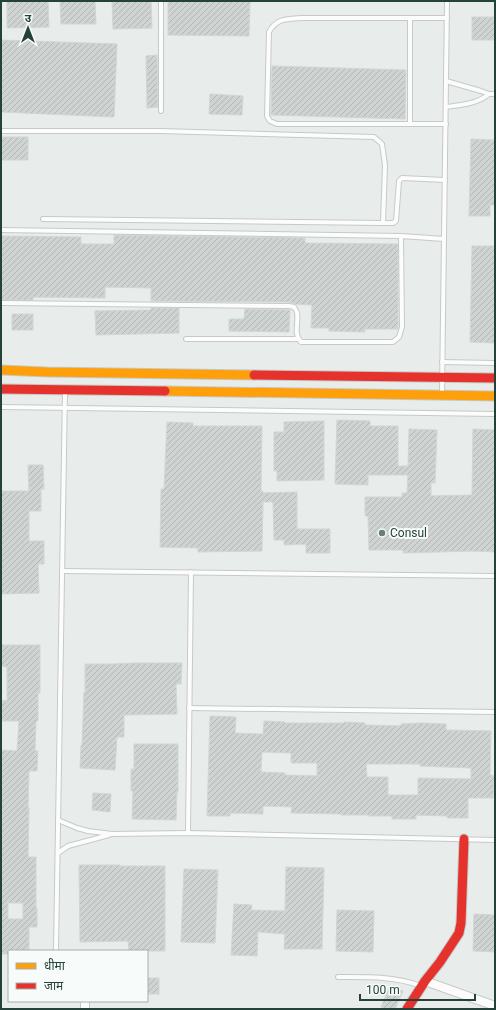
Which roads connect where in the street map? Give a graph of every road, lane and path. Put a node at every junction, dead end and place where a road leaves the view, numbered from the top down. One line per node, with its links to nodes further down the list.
1 (162, 1): 9 (lane)
2 (447, 1): 4 (lane)
3 (410, 18): 4 (lane); 10 (lane); 10 (lane)
4 (447, 18): 5 (lane)
5 (446, 81): 6 (lane); 8 (lane)
6 (489, 94): 7 (lane); 8 (lane)
7 (495, 94)
8 (446, 108): 11 (lane)
9 (161, 111)
10 (410, 124): 11 (lane)
11 (446, 124): 13 (lane)
12 (1, 131): 15 (lane)
13 (445, 180): 15 (lane); 18 (lane)
14 (43, 219): 15 (lane)
15 (383, 223)
16 (1, 230): 17 (lane)
17 (401, 236): 18 (lane); 21 (lane)
18 (444, 239): 22 (lane)
19 (1, 303): 21 (lane)
20 (186, 339): 21 (lane)
21 (298, 339)
22 (442, 362): 23 (lane); 26 (lane)
23 (495, 363)
24 (1, 370): 25 (street)
25 (47, 372): 26 (street); 29 (street)
26 (442, 377): 27 (street); 31 (lane)
27 (495, 378)
28 (1, 389): 29 (street)
29 (47, 390): 30 (street)
30 (65, 390): 31 (street); 34 (lane)
31 (442, 395): 32 (street)
32 (495, 396)
33 (1, 407): 34 (lane)
34 (65, 408): 35 (lane); 36 (lane)
35 (495, 414)
36 (62, 571): 37 (lane); 41 (lane)
37 (191, 572): 38 (lane); 39 (lane)
38 (495, 576)
39 (189, 708): 40 (lane); 42 (lane)
40 (495, 712)
41 (58, 820): 43 (lane); 46 (lane)
42 (188, 833): 43 (lane); 44 (lane)
43 (112, 834): 46 (lane)
44 (464, 839): 45 (lane); 49 (street)
45 (495, 840)
46 (58, 853): 47 (lane)
47 (56, 950)
48 (338, 977): 49 (lane)
49 (423, 983): 50 (street); 51 (street)
50 (495, 1006)
51 (407, 1009)

